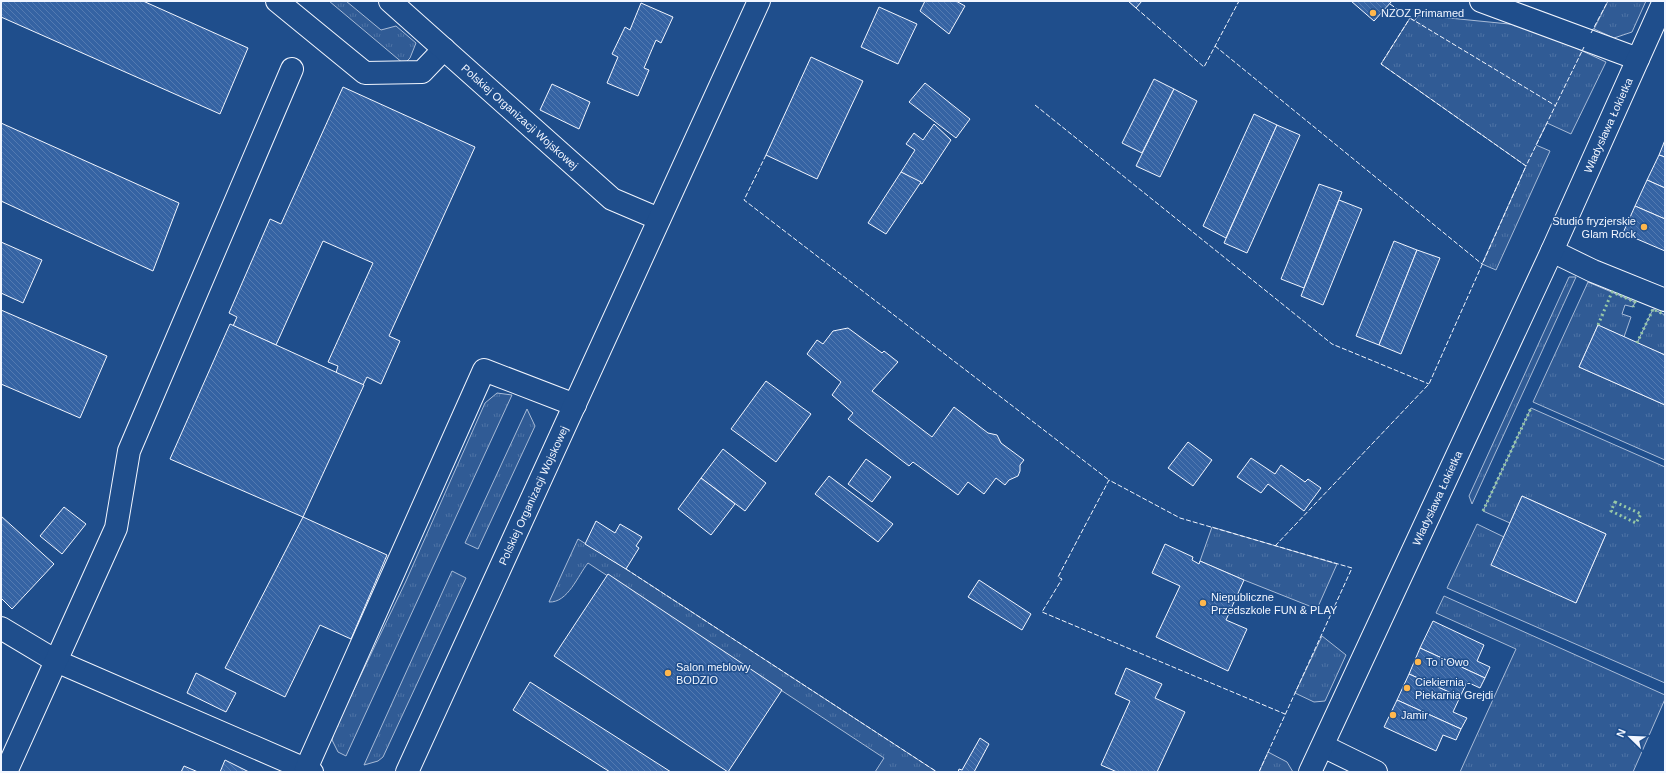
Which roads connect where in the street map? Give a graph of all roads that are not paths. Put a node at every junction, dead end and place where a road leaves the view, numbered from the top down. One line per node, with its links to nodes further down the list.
1 (278, 1): 6 (street)
2 (390, 1): 6 (street, Polskiej Organizacji Wojskowej)
3 (759, 1): 9 (street, Polskiej Organizacji Wojskowej)
4 (1481, 1): 7 (street)
5 (1664, 1): 7 (street, Władysława Łokietka)
6 (444, 49): 9 (street, Polskiej Organizacji Wojskowej)
7 (1638, 59): 10 (street, Władysława Łokietka)
8 (292, 69): 14 (street)
9 (659, 219): 12 (street, Polskiej Organizacji Wojskowej)
10 (1552, 250): 11 (street); 15 (street, Władysława Łokietka)
11 (1665, 300)
12 (575, 405): 16 (street); 18 (street, Polskiej Organizacji Wojskowej)
13 (1, 628): 14 (street)
14 (56, 661): 16 (street); 17 (street)
15 (1322, 746): 19 (street, Władysława Łokietka); 20 (street)
16 (309, 771)
17 (6, 772)
18 (407, 772)
19 (1310, 772)
20 (1376, 772)

